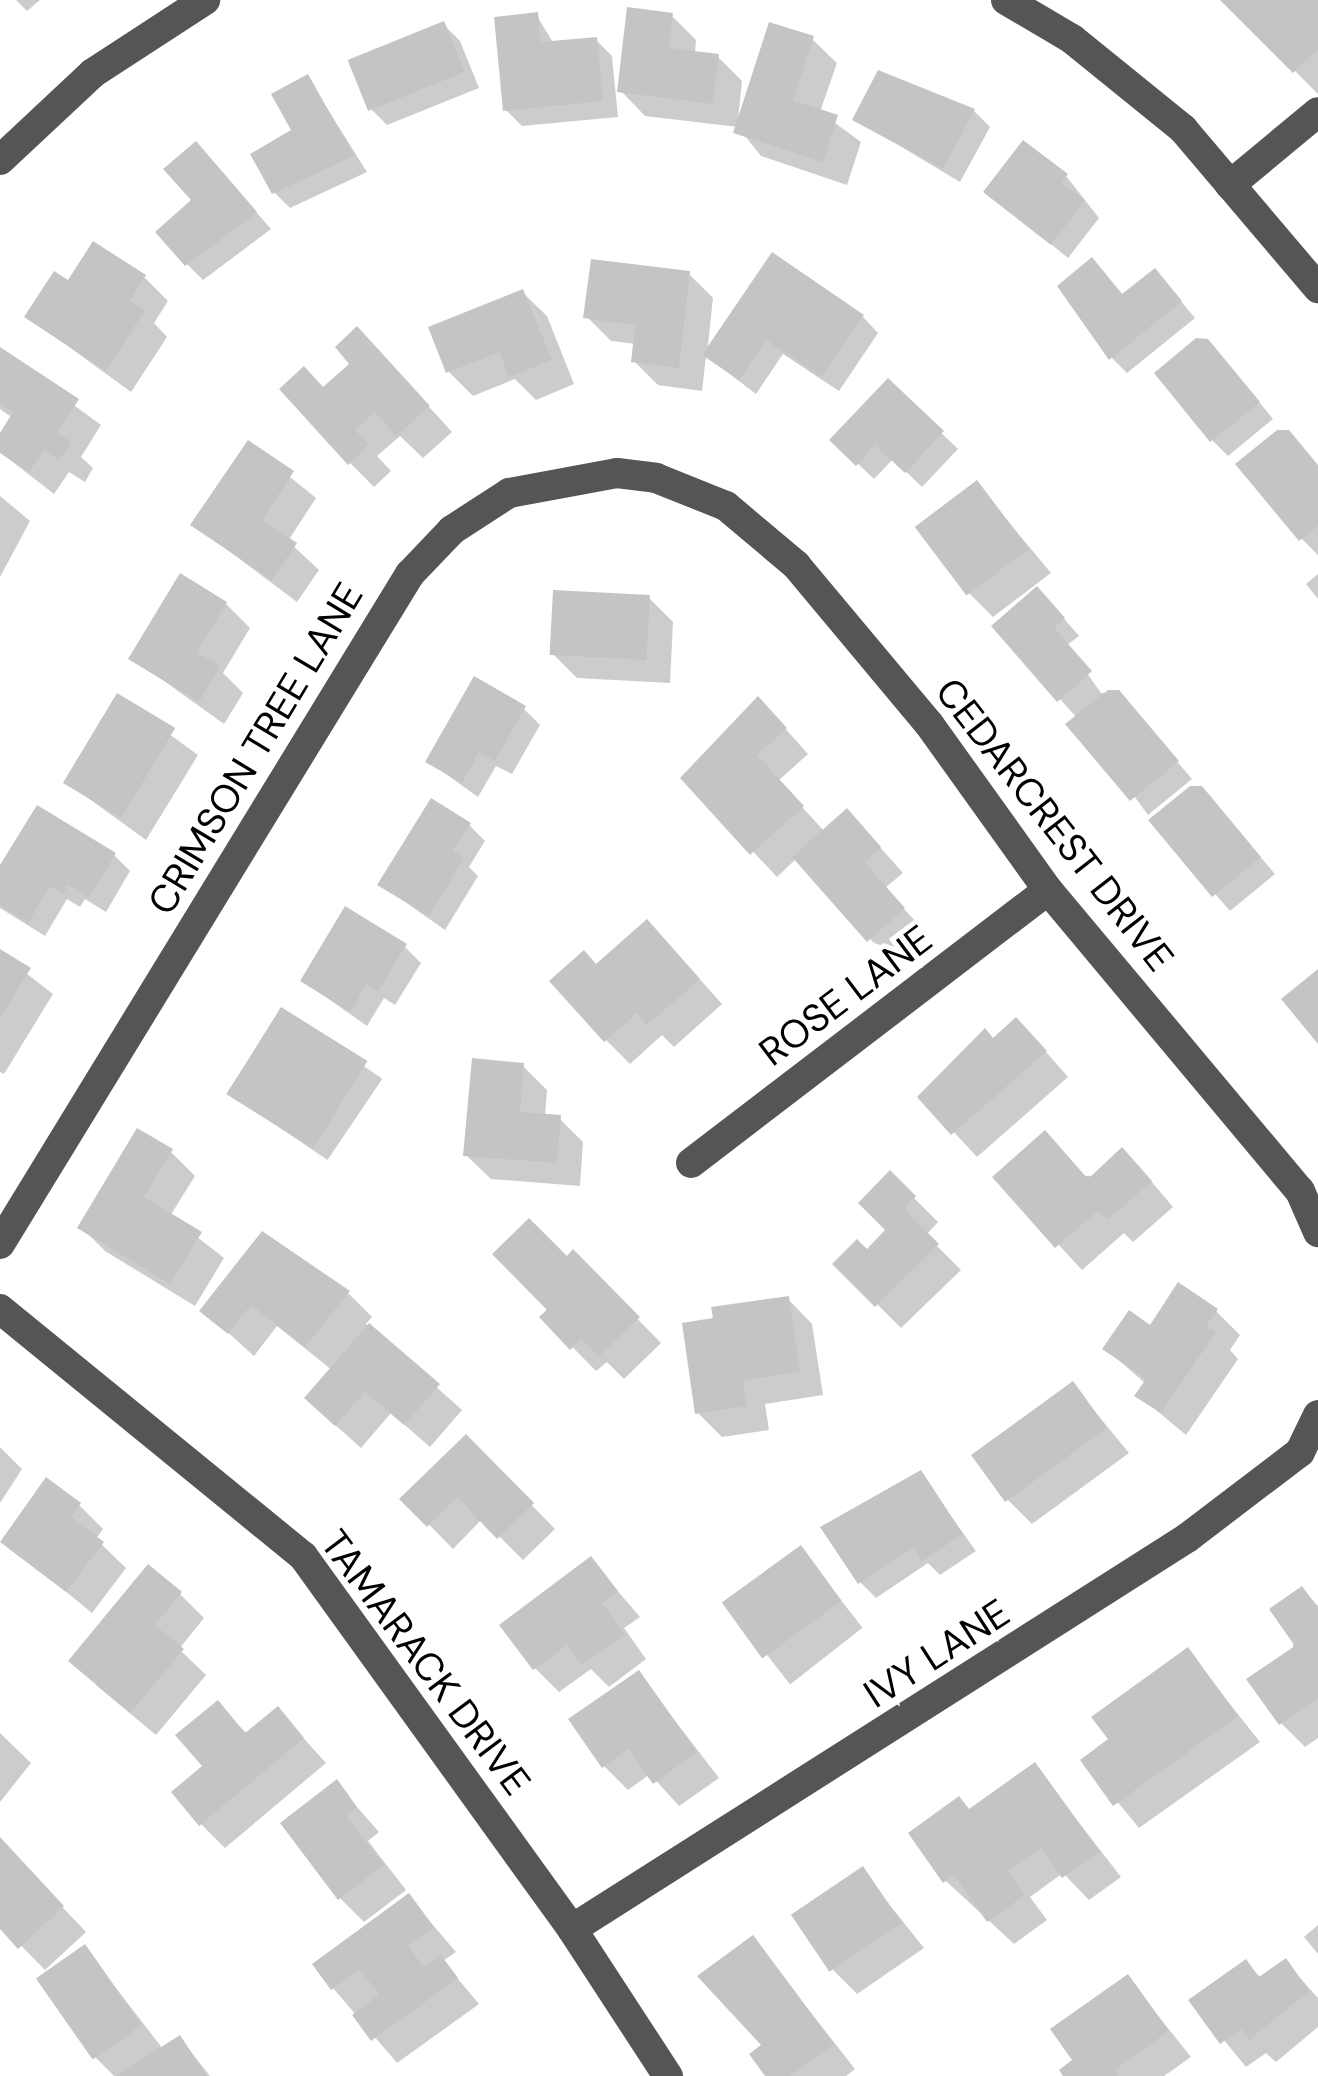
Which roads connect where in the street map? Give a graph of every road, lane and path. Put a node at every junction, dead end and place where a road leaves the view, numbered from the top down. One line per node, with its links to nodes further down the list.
1 (206, 0): 4 (street)
2 (1006, 0): 5 (street)
3 (1318, 112): 5 (street)
4 (0, 160)
5 (1230, 184): 6 (street)
6 (1318, 288)
7 (701, 493): 8 (street, CEDARCREST DRIVE); 11 (street, CRIMSON TREE LANE)
8 (1048, 890): 9 (street, ROSE LANE); 10 (street, CEDARCREST DRIVE)
9 (691, 1163)
10 (1318, 1232)
11 (0, 1244)
12 (0, 1310): 14 (street, TAMARACK DRIVE)
13 (1318, 1415): 14 (street, IVY LANE)
14 (572, 1929): 15 (street, TAMARACK DRIVE)
15 (668, 2076)

